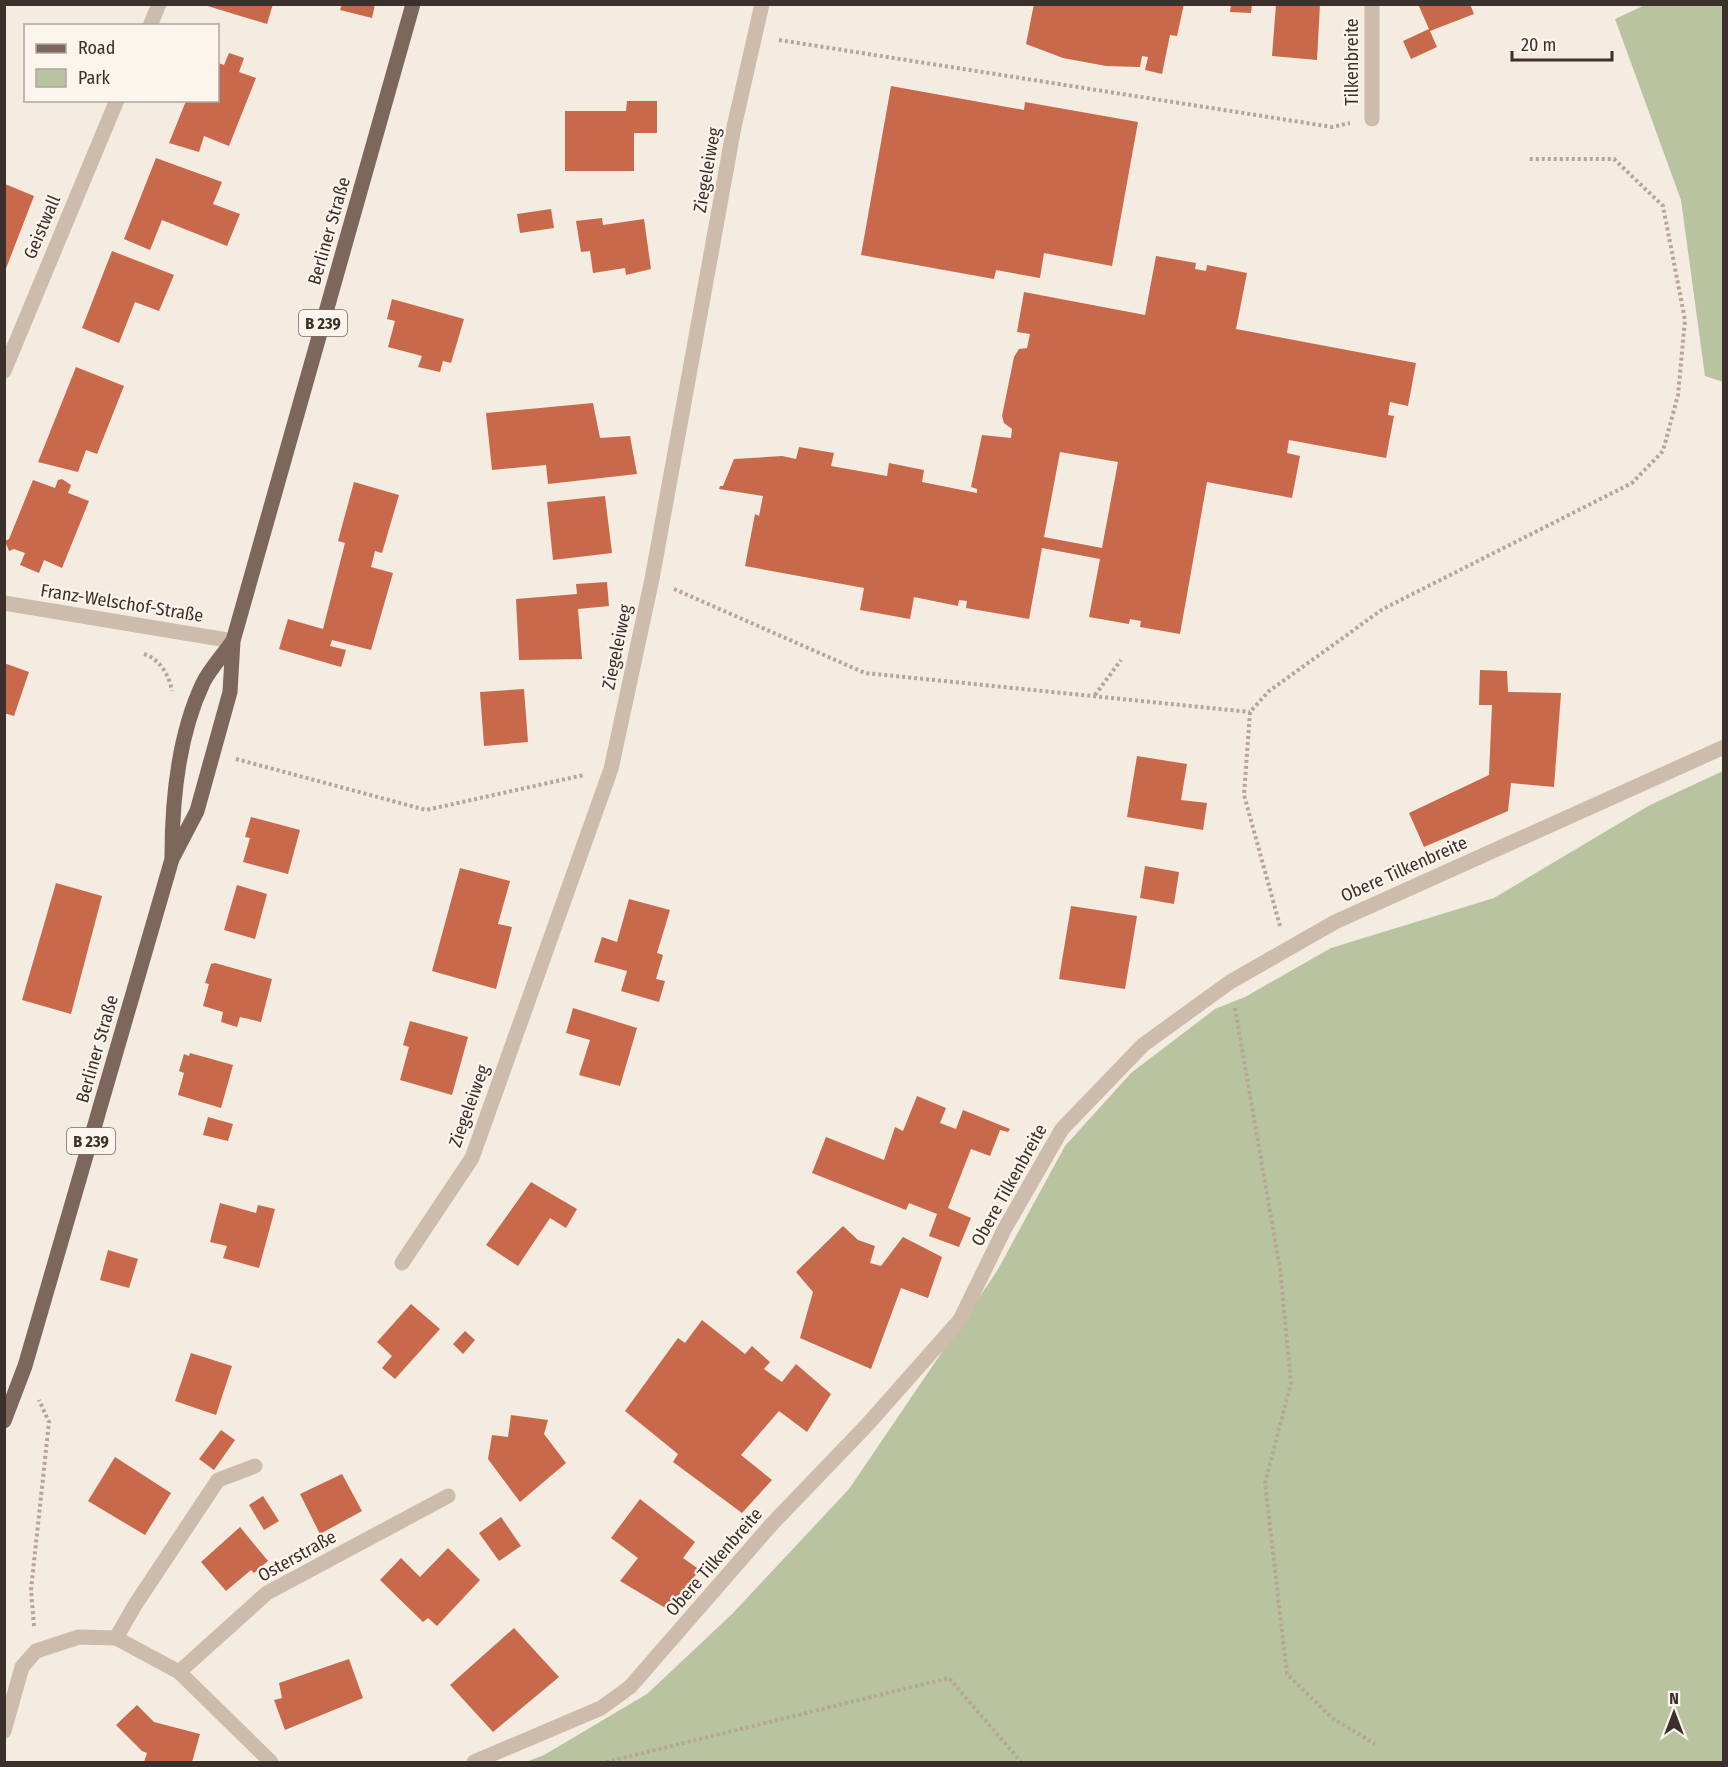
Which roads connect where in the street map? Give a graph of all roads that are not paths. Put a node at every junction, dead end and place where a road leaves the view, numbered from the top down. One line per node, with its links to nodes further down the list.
1 (159, 4): 5 (street)
2 (413, 4): 10 (main road, Berliner Straße / B 239)
3 (762, 4): 13 (street, Ziegeleiweg)
4 (1372, 4): 7 (street, Tilkenbreite)
5 (151, 24)
6 (116, 102): 8 (street, Geistwall)
7 (1372, 119)
8 (4, 370)
9 (4, 603): 10 (street, Franz-Welschof-Straße)
10 (233, 641): 12 (main road, Berliner Straße / B 239); 12 (main road, Berliner Straße / B 239)
11 (1724, 747): 21 (street, Obere Tilkenbreite)
12 (172, 859): 14 (main road, Berliner Straße / B 239)
13 (402, 1263)
14 (4, 1421)
15 (255, 1466): 17 (street)
16 (448, 1496): 18 (street, Osterstraße)
17 (116, 1638): 18 (street); 19 (street)
18 (179, 1672): 20 (street)
19 (4, 1731)
20 (271, 1762)
21 (474, 1762)

